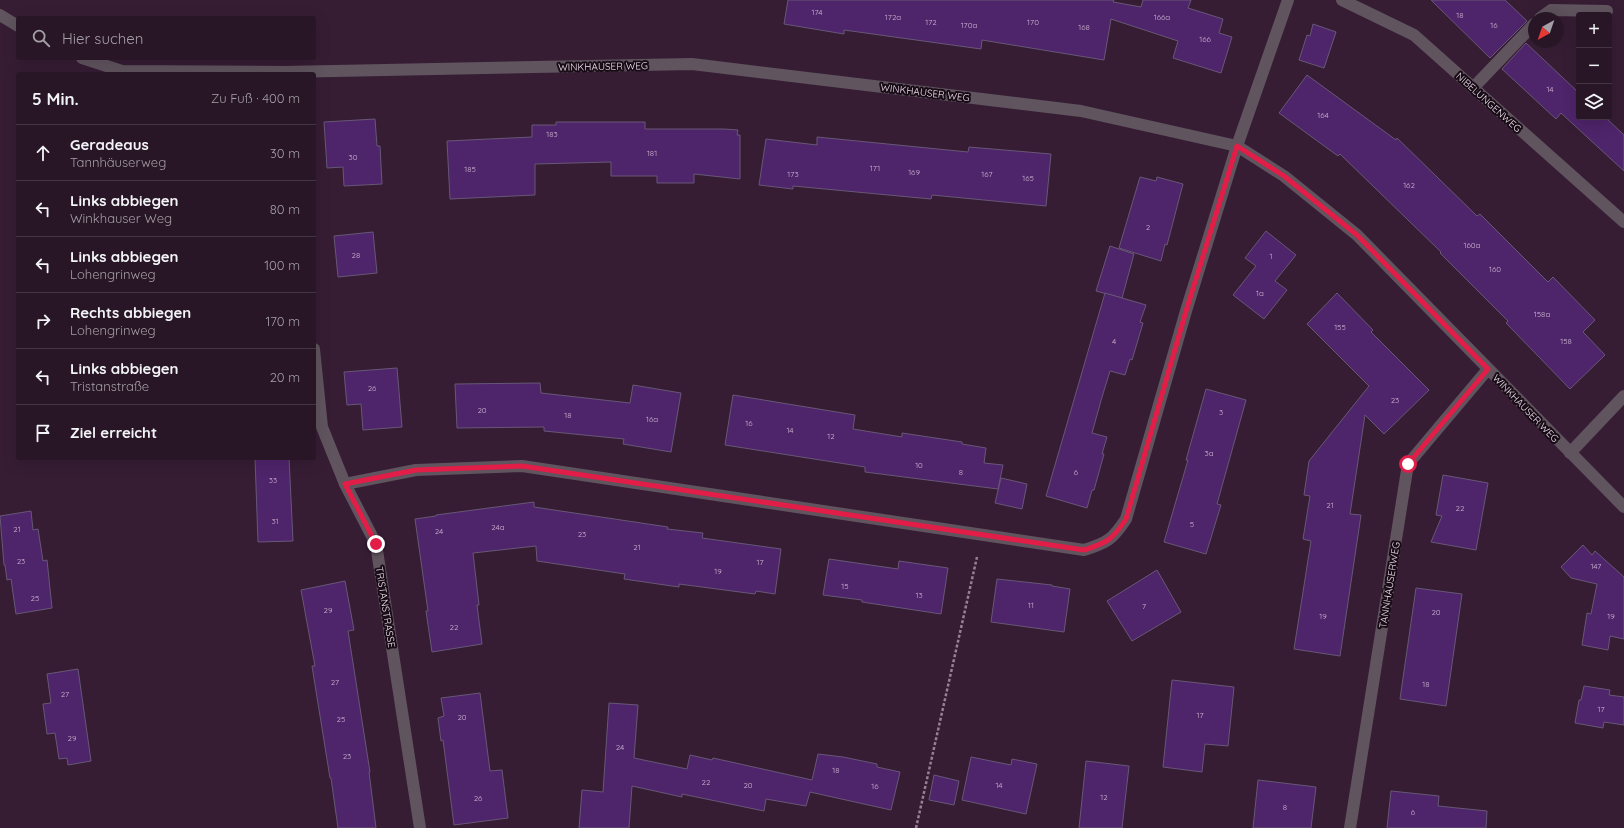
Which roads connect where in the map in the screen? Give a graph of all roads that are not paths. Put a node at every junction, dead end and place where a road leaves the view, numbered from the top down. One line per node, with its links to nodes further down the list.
1 (1288, 0): 12 (street)
2 (1342, 0): 11 (street, NIBELUNGENWEG)
3 (1607, 11): 4 (street)
4 (1548, 12)
5 (0, 15): 6 (street)
6 (16, 25)
7 (1528, 30): 11 (street)
8 (88, 60): 9 (street, WINKHAUSER WEG)
9 (284, 72)
10 (284, 72): 12 (street, WINKHAUSER WEG)
11 (1473, 88): 13 (street, NIBELUNGENWEG)
12 (1237, 146): 15 (street, WINKHAUSER WEG); 18 (street)
13 (1624, 222)
14 (316, 368): 18 (street, TRISTANSTRASSE)
15 (1488, 369): 17 (street, WINKHAUSER WEG); 21 (street, TANNHÄUSERWEG)
16 (1624, 396): 17 (street)
17 (1570, 453): 19 (street, WINKHAUSER WEG)
18 (345, 484): 20 (street, TRISTANSTRASSE)
19 (1624, 507)
20 (420, 828)
21 (1350, 828)

